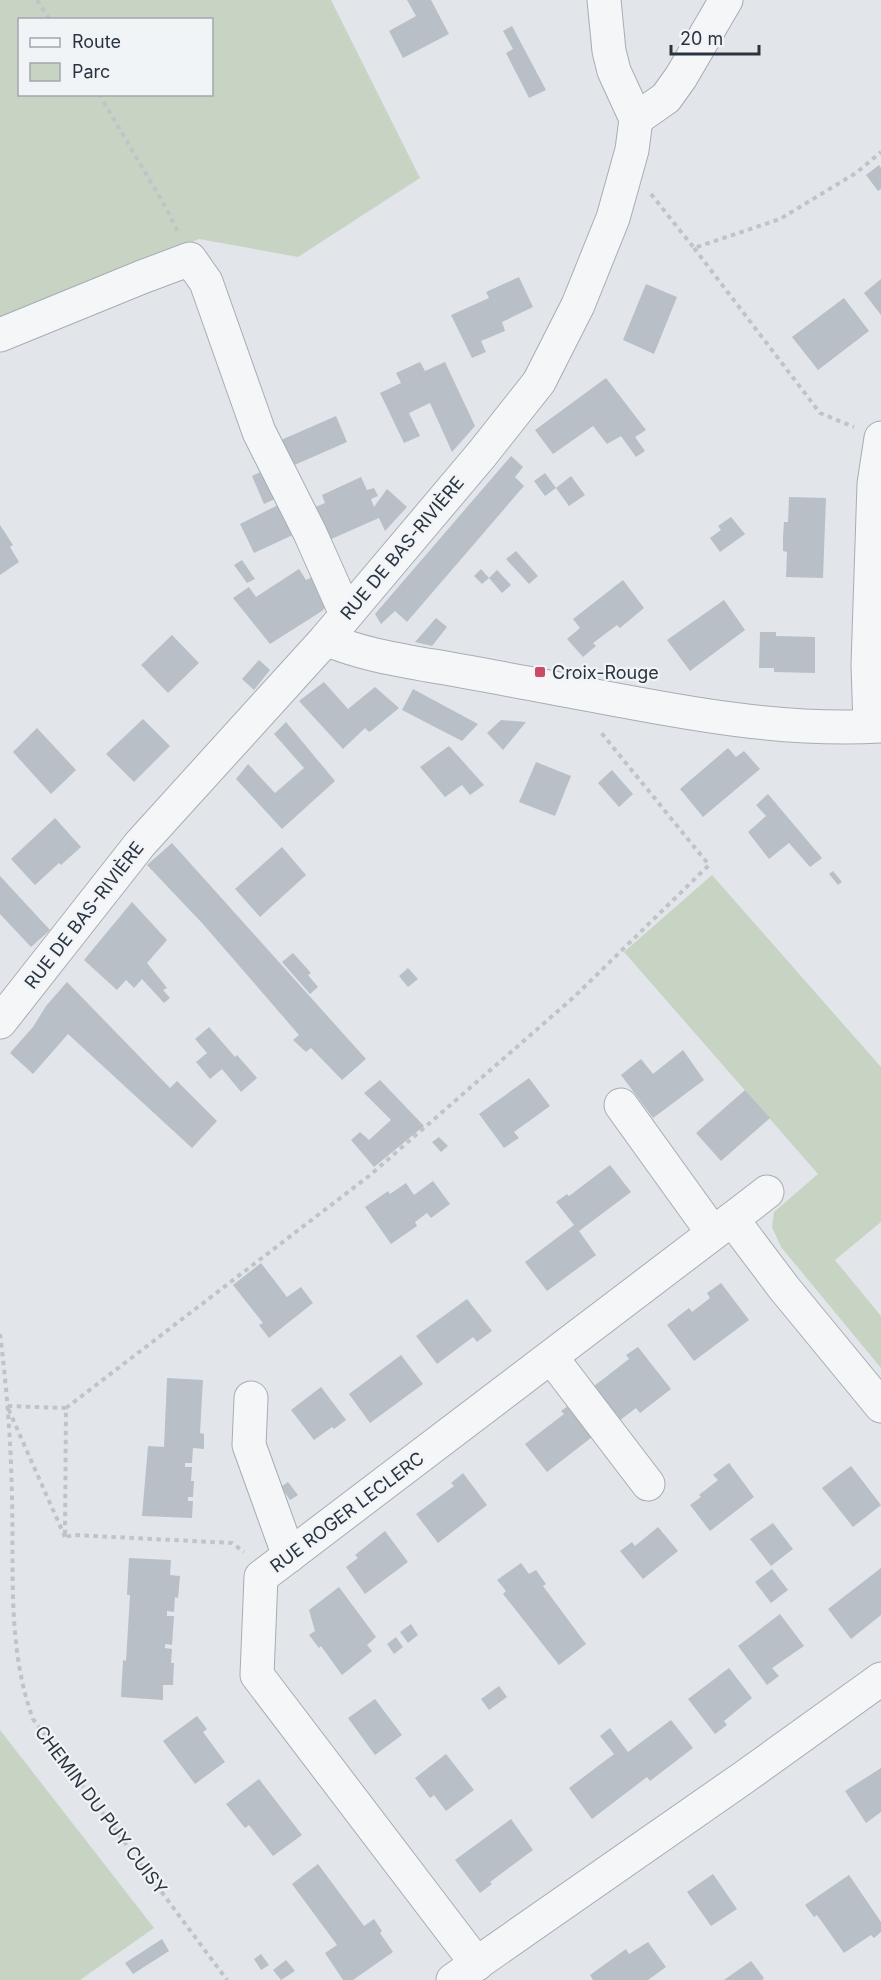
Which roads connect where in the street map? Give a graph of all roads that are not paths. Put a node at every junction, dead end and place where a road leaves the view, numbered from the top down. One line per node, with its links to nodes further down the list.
1 (604, 0): 3 (street)
2 (726, 0): 3 (street)
3 (636, 119): 6 (street, RUE DE BAS-RIVIÈRE)
4 (0, 335): 6 (street)
5 (881, 438): 7 (street)
6 (336, 626): 7 (street); 8 (street, RUE DE BAS-RIVIÈRE)
7 (876, 726)
8 (0, 1022)
9 (621, 1105): 11 (street)
10 (767, 1192): 11 (street, RUE ROGER LECLERC)
11 (723, 1226): 12 (street, RUE ROGER LECLERC); 14 (street)
12 (550, 1358): 15 (street); 16 (street, RUE ROGER LECLERC)
13 (251, 1398): 16 (street)
14 (881, 1406)
15 (648, 1484)
16 (289, 1556): 18 (street, RUE ROGER LECLERC)
17 (881, 1679): 18 (street)
18 (465, 1972)

